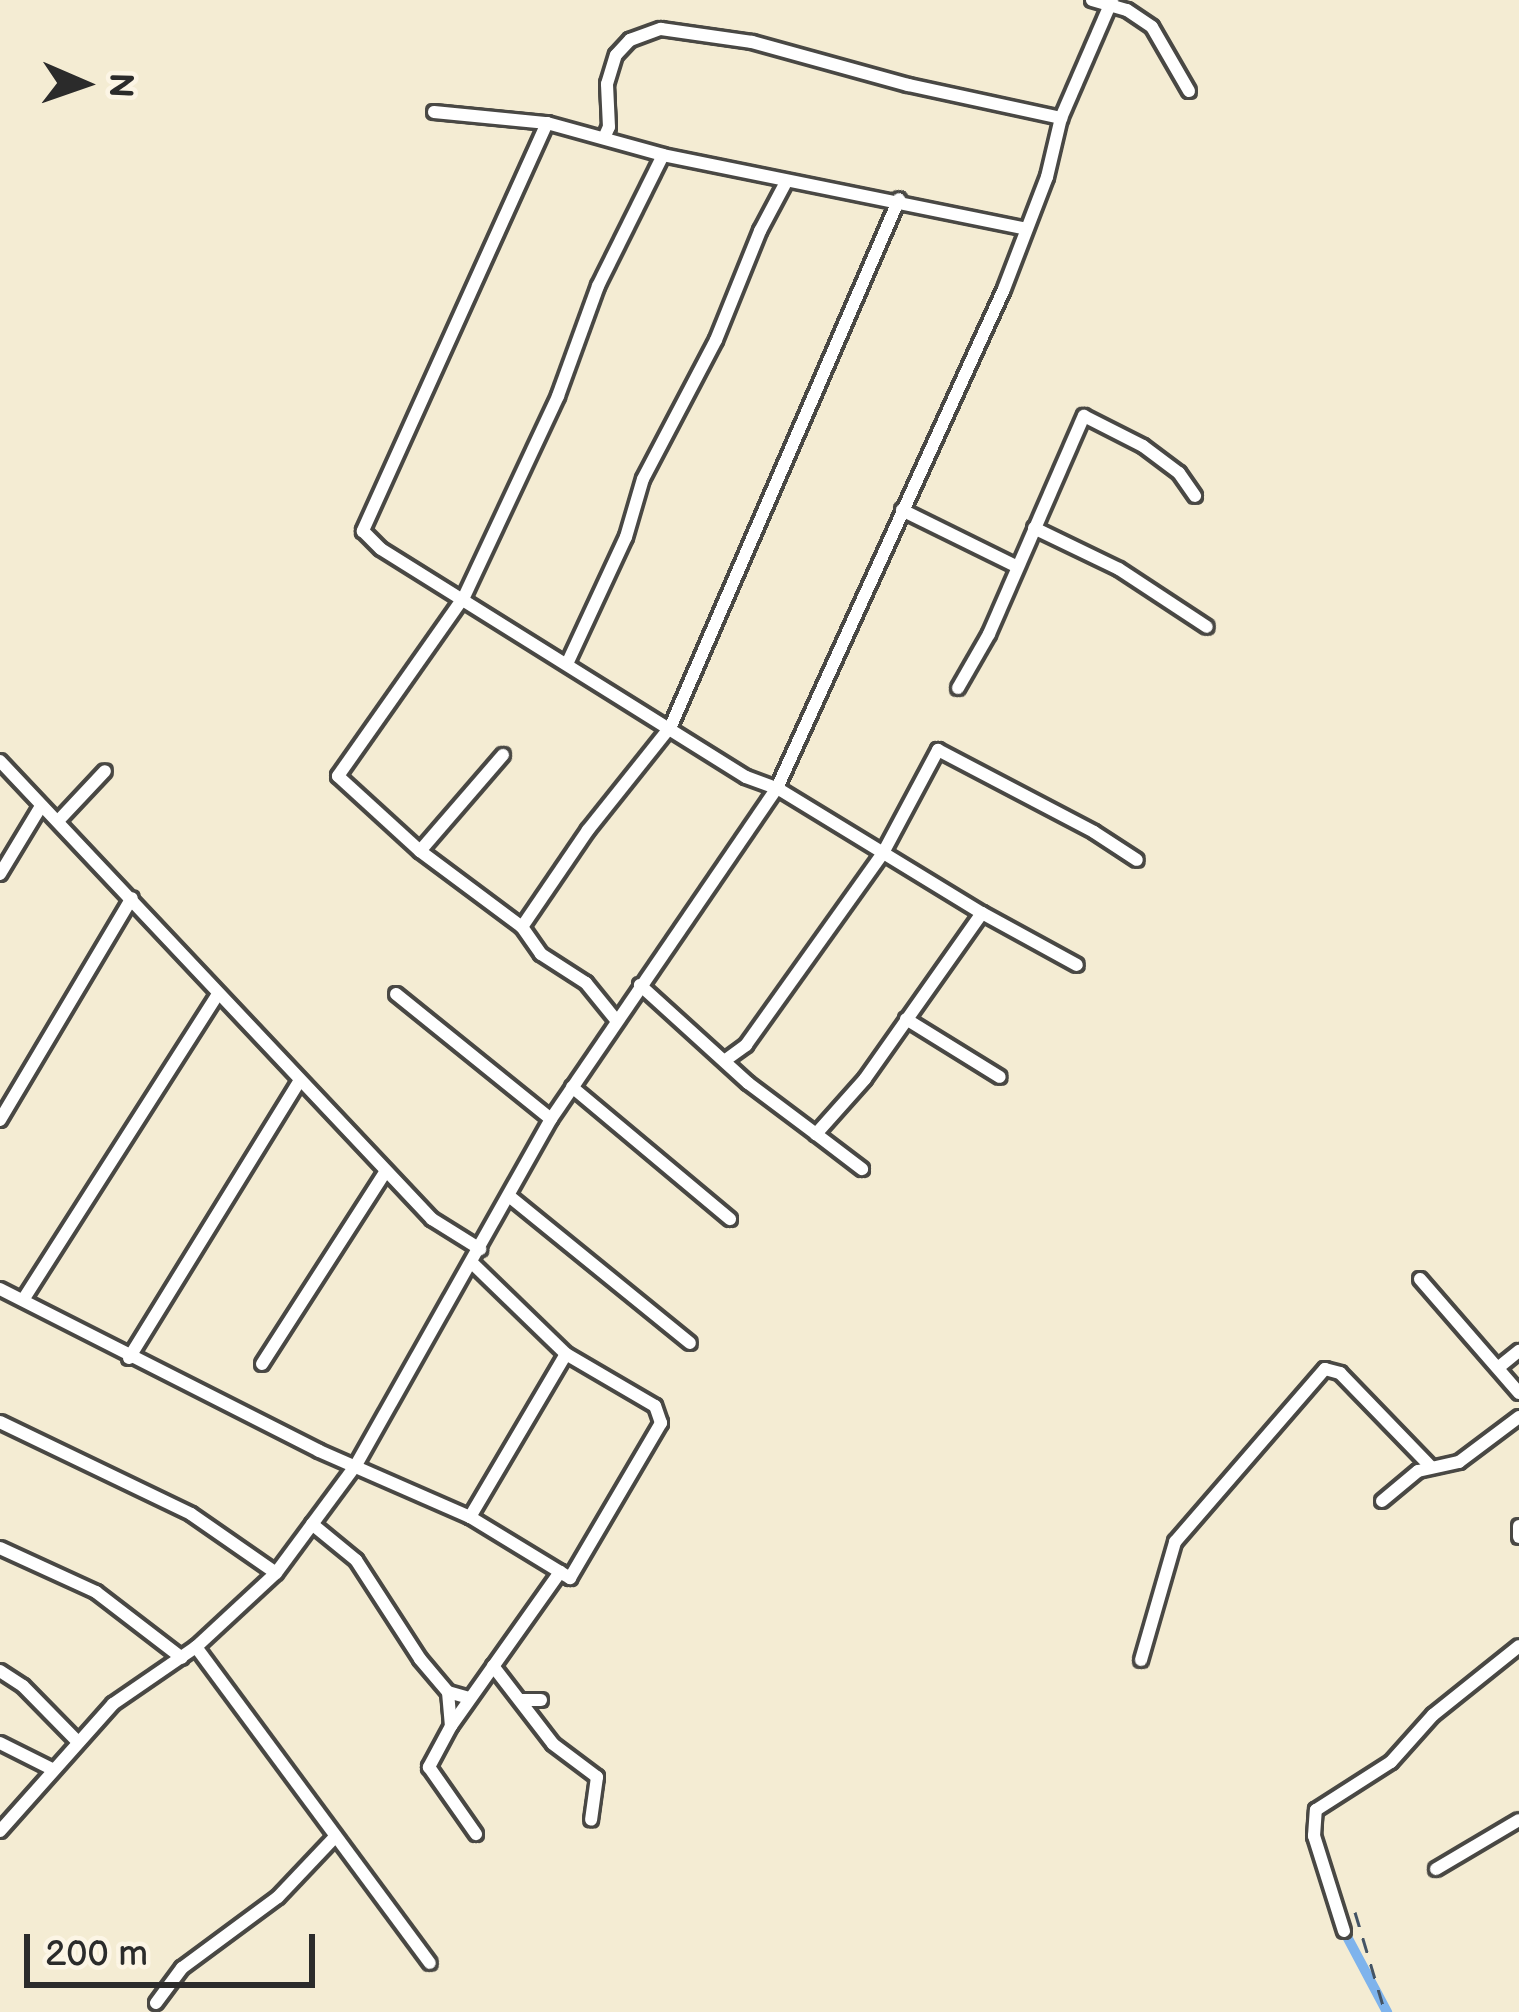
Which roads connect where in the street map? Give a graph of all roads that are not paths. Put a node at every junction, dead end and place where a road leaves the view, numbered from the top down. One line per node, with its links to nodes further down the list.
1 (1092, 0): 2 (street)
2 (1111, 2): 3 (street); 5 (street)
3 (1189, 91)
4 (434, 112): 6 (street)
5 (1061, 118): 7 (street); 11 (street)
6 (547, 123): 7 (street); 16 (street)
7 (604, 138): 8 (street)
8 (663, 155): 9 (street); 16 (street)
9 (786, 182): 10 (street); 18 (street)
10 (899, 199): 11 (street); 20 (street)
11 (1026, 229): 13 (street)
12 (1195, 496): 14 (street)
13 (902, 510): 15 (street); 24 (street)
14 (1034, 528): 15 (street); 17 (street)
15 (1016, 566): 19 (street)
16 (464, 597): 18 (street); 27 (street)
17 (1207, 627)
18 (567, 664): 20 (street)
19 (958, 688)
20 (671, 726): 24 (street); 33 (street)
21 (503, 755): 27 (street)
22 (0, 761): 25 (street)
23 (105, 771): 26 (street)
24 (778, 788): 28 (street); 35 (street)
25 (40, 806): 26 (street); 30 (street)
26 (58, 820): 31 (street)
27 (420, 851): 33 (street)
28 (883, 853): 29 (street); 32 (street); 40 (street)
29 (1137, 860)
30 (0, 874)
31 (132, 898): 36 (street); 45 (street)
32 (982, 913): 34 (street); 38 (street)
33 (522, 927): 39 (street)
34 (1077, 965)
35 (640, 985): 39 (street); 40 (street)
36 (218, 994): 42 (street); 55 (street)
37 (396, 994): 44 (street)
38 (906, 1019): 41 (street); 46 (street)
39 (616, 1020): 43 (street)
40 (728, 1059): 46 (street)
41 (1000, 1077)
42 (300, 1080): 48 (street); 59 (street)
43 (572, 1087): 44 (street); 50 (street)
44 (551, 1119): 49 (street)
45 (0, 1120)
46 (816, 1134): 47 (street)
47 (862, 1169)
48 (386, 1171): 51 (street); 60 (street)
49 (509, 1196): 51 (street); 56 (street)
50 (730, 1219)
51 (480, 1249): 52 (street)
52 (472, 1263): 58 (street); 65 (street)
53 (1420, 1279): 61 (street)
54 (0, 1289): 55 (street)
55 (23, 1300): 59 (street)
56 (690, 1343)
57 (1519, 1351): 61 (street)
58 (566, 1354): 68 (street); 73 (street)
59 (129, 1358): 65 (street)
60 (262, 1364)
61 (1498, 1367): 62 (street)
62 (1519, 1393)
63 (1519, 1417): 66 (street)
64 (0, 1422): 74 (street)
65 (356, 1465): 68 (street); 69 (street)
66 (1431, 1468): 67 (street); 78 (street)
67 (1382, 1501)
68 (470, 1517): 73 (street)
69 (312, 1524): 74 (street); 81 (street)
70 (1519, 1526): 71 (street)
71 (1519, 1537)
72 (0, 1548): 77 (street)
73 (560, 1572): 79 (street)
74 (276, 1573): 76 (street)
75 (1519, 1646): 95 (street)
76 (196, 1647): 77 (street); 93 (street)
77 (182, 1658): 86 (street)
78 (1141, 1660)
79 (493, 1666): 82 (street); 83 (street)
80 (0, 1671): 86 (street)
81 (448, 1692): 82 (street); 85 (street)
82 (469, 1698): 85 (street)
83 (522, 1700): 84 (street); 89 (street)
84 (541, 1700)
85 (451, 1726): 92 (street)
86 (77, 1742): 88 (street)
87 (0, 1743): 88 (street)
88 (54, 1770): 91 (street)
89 (591, 1820)
90 (1519, 1820): 94 (street)
91 (0, 1832)
92 (476, 1834)
93 (335, 1837): 96 (street); 97 (street)
94 (1436, 1869)
95 (1344, 1931)
96 (430, 1963)
97 (156, 2002)

